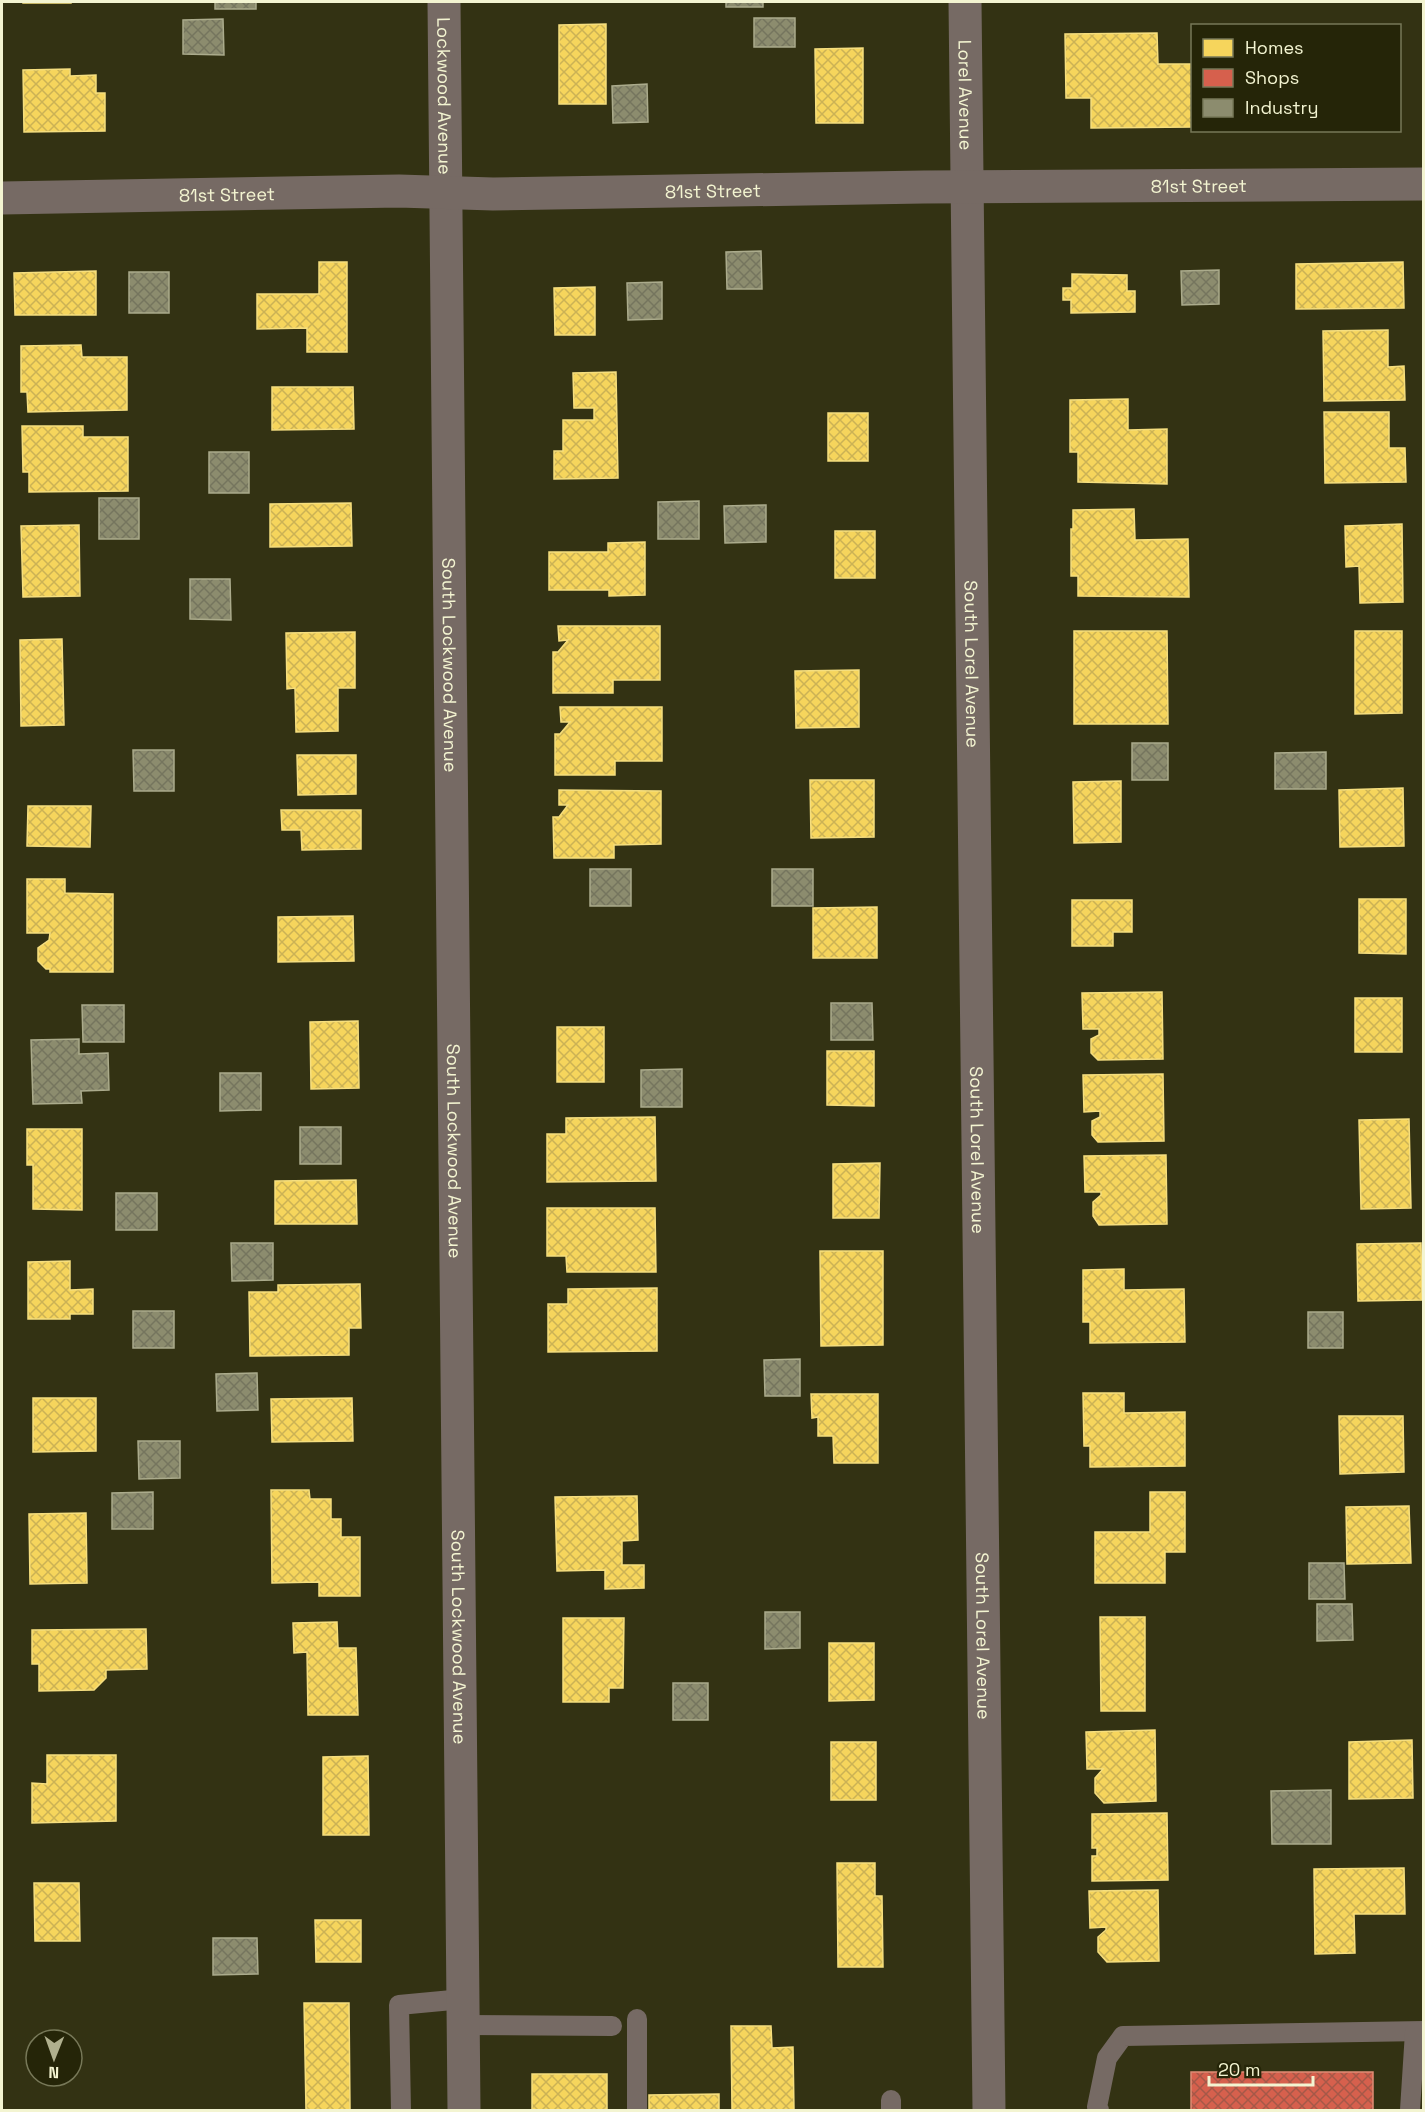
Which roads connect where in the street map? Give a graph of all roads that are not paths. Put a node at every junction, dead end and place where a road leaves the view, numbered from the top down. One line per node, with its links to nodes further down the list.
1 (444, 2): 5 (street, Lockwood Avenue)
2 (965, 2): 4 (street, Lorel Avenue)
3 (1424, 184): 4 (street, 81st Street)
4 (966, 187): 5 (street, 81st Street); 14 (street, South Lorel Avenue)
5 (445, 192): 6 (street, 81st Street); 7 (street, South Lockwood Avenue)
6 (2, 198)
7 (463, 2012): 9 (lane); 11 (lane); 12 (street, South Lockwood Avenue)
8 (637, 2019): 13 (lane)
9 (612, 2026)
10 (1419, 2031): 15 (lane); 16 (lane)
11 (401, 2110)
12 (464, 2110)
13 (637, 2110)
14 (989, 2110)
15 (1098, 2110)
16 (1410, 2110)

